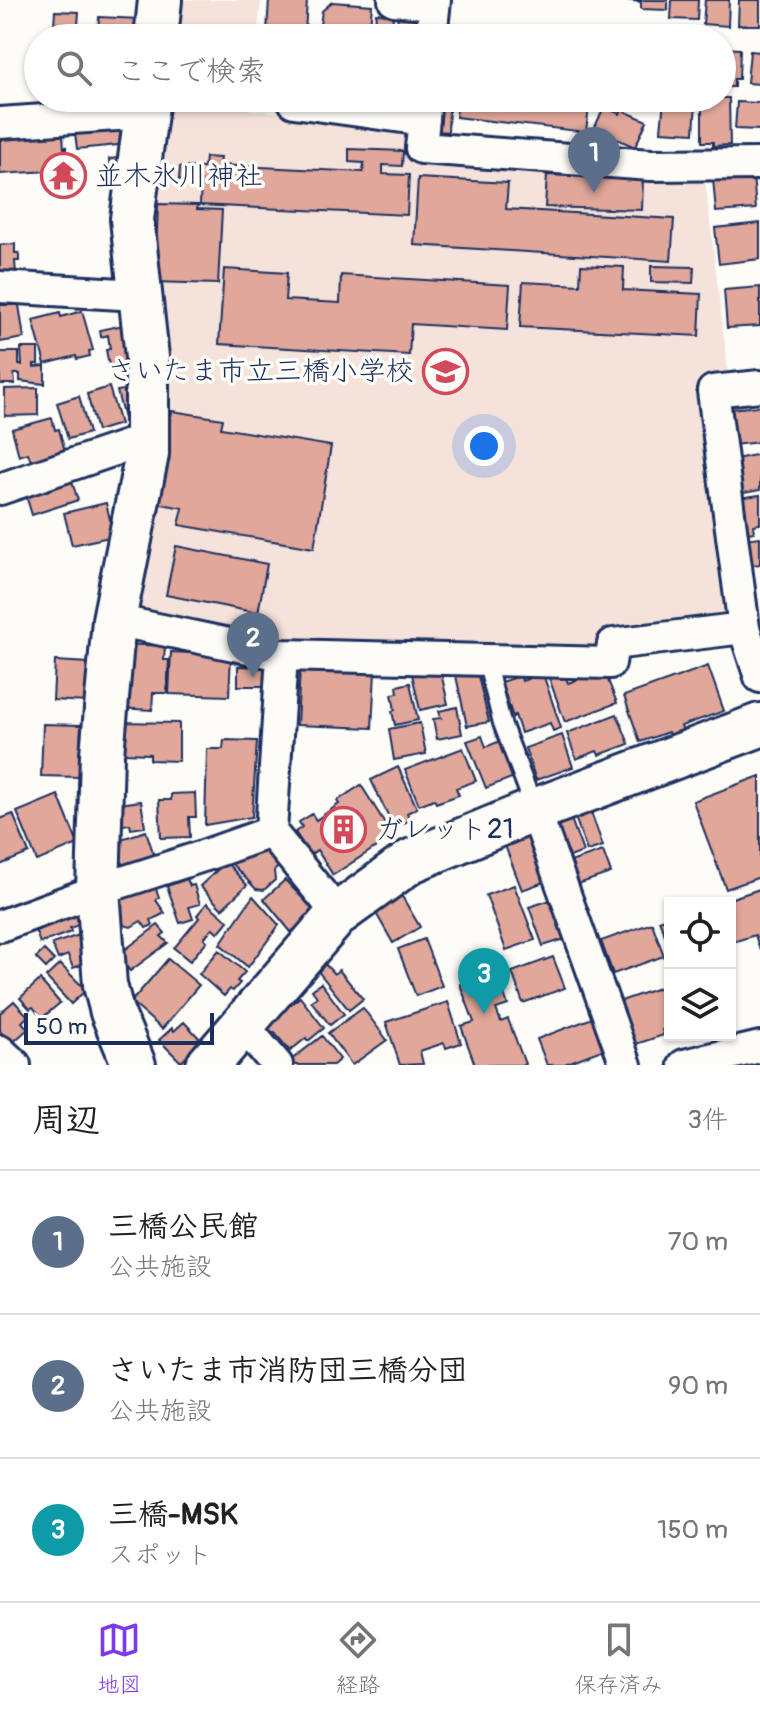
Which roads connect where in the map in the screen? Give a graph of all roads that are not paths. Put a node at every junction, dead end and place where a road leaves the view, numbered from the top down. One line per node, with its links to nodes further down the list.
1 (160, 0): 4 (street)
2 (394, 0): 3 (street)
3 (435, 2): 5 (street)
4 (157, 24)
5 (433, 24)
6 (90, 112): 9 (street)
7 (146, 112): 12 (street)
8 (425, 112): 10 (street)
9 (0, 123)
10 (760, 164)
11 (0, 287): 12 (street)
12 (139, 295): 14 (street)
13 (760, 386): 17 (street)
14 (147, 439): 15 (street); 16 (street)
15 (0, 489)
16 (114, 620): 18 (street); 24 (street)
17 (744, 628): 19 (street); 20 (street)
18 (282, 655): 19 (street); 23 (street)
19 (486, 660): 22 (lane)
20 (760, 677)
21 (760, 725): 22 (street)
22 (535, 810): 25 (street); 34 (street)
23 (271, 832): 24 (street); 25 (street)
24 (98, 890): 26 (street); 31 (street)
25 (338, 914): 27 (street)
26 (0, 926)
27 (243, 1025): 32 (street); 33 (street)
28 (760, 1047): 35 (street)
29 (0, 1051): 30 (street)
30 (15, 1065)
31 (134, 1065)
32 (208, 1065)
33 (277, 1065)
34 (626, 1065)
35 (684, 1065)

